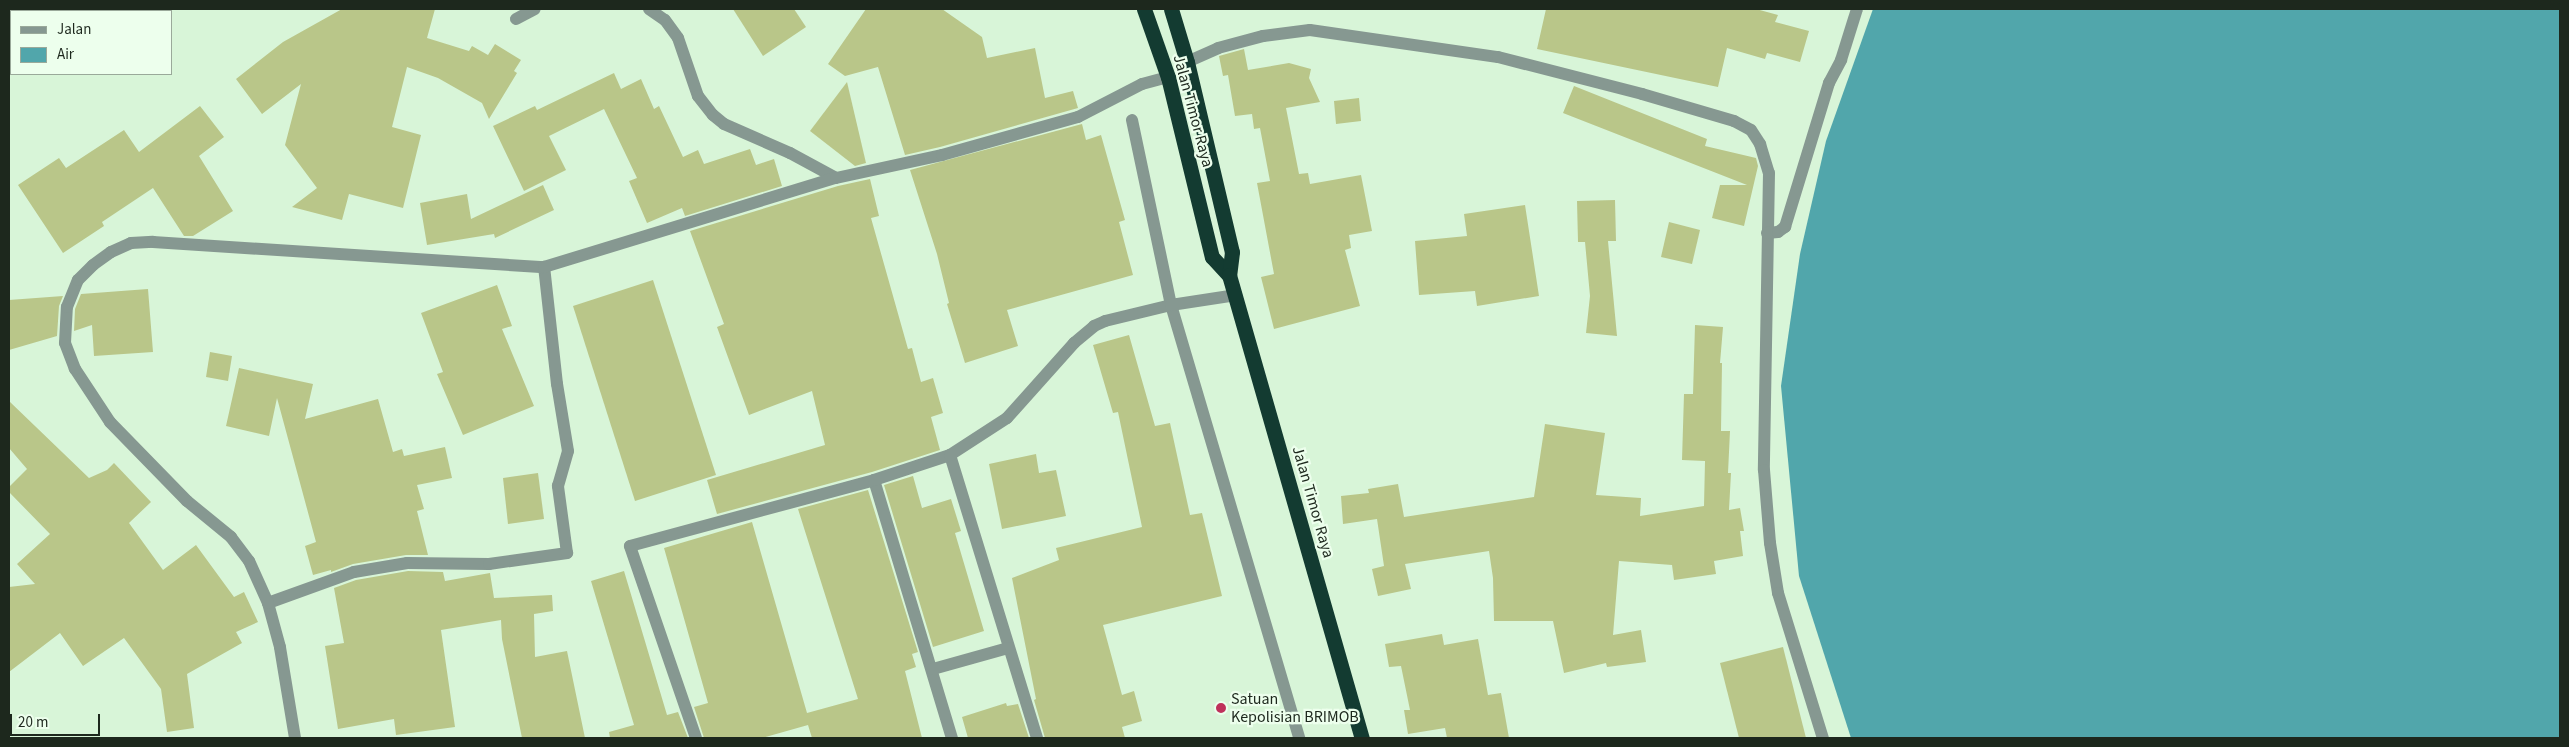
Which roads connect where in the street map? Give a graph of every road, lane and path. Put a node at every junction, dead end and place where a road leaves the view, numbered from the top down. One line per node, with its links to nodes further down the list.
1 (535, 9): 6 (street)
2 (649, 9): 10 (street)
3 (1144, 9): 8 (highway, Jalan Timor Raya)
4 (1171, 9): 7 (highway, Jalan Timor Raya)
5 (1857, 9): 11 (street)
6 (516, 19)
7 (1187, 62): 11 (street); 13 (highway, Jalan Timor Raya)
8 (1168, 77): 10 (street); 13 (highway, Jalan Timor Raya)
9 (1132, 120): 15 (street)
10 (836, 178): 12 (street)
11 (1768, 232): 27 (street)
12 (544, 267): 18 (street); 18 (street)
13 (1229, 275): 14 (highway, Jalan Timor Raya)
14 (1236, 295): 15 (street); 26 (highway, Jalan Timor Raya)
15 (1171, 305): 16 (street); 25 (street)
16 (950, 455): 17 (street); 19 (street)
17 (874, 480): 20 (street); 22 (street)
18 (268, 604): 21 (street)
19 (1008, 648): 20 (street); 24 (street)
20 (932, 669): 23 (street)
21 (295, 738)
22 (696, 738)
23 (952, 738)
24 (1037, 738)
25 (1299, 738)
26 (1362, 738)
27 (1823, 738)

